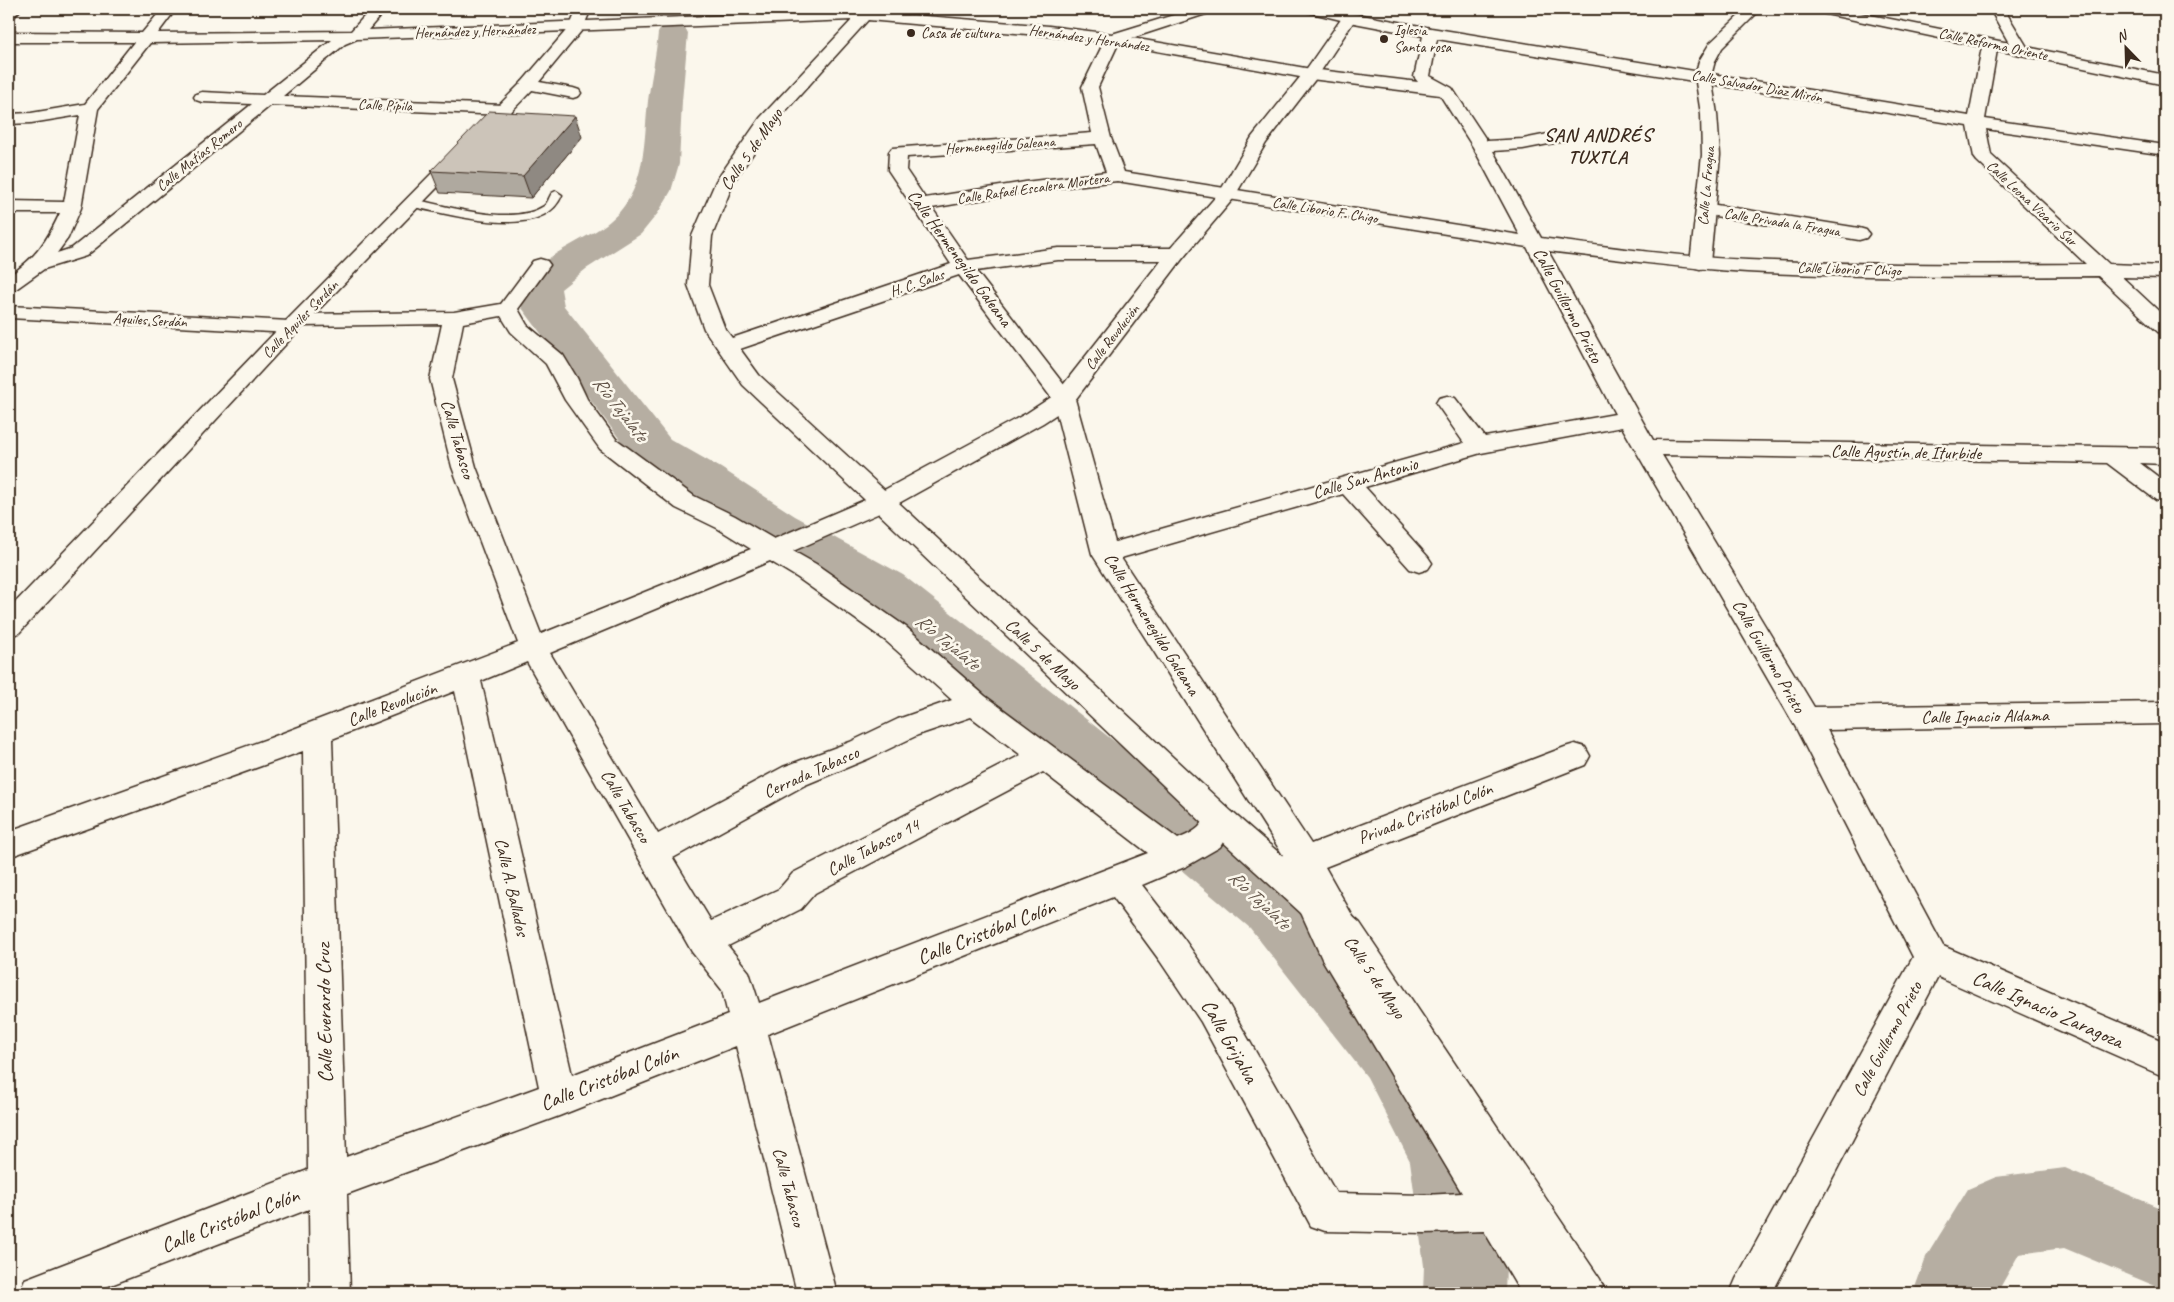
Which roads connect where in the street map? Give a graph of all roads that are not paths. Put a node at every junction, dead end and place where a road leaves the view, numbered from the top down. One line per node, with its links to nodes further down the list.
1 (14, 9): 11 (street)
2 (169, 9): 19 (street)
3 (379, 9): 17 (street, Calle Matías Romero)
4 (1207, 9): 20 (street)
5 (1313, 9): 13 (street)
6 (1754, 9): 24 (street, Calle La Fragua)
7 (1821, 9): 21 (street, Calle Reforma Oriente)
8 (1997, 9): 22 (street)
9 (867, 12): 12 (street, Hernández y Hernández); 15 (street, Hernández y Hernández); 63 (street, Calle 5 de Mayo)
10 (1015, 12): 15 (street)
11 (9, 14)
12 (580, 18): 17 (street, Hernández y Hernández); 26 (street, Calle Aquiles Serdán)
13 (1349, 18): 14 (street, Calle Salvador Díaz Mirón); 14 (street); 23 (street, Calle Revolución)
14 (1394, 27): 16 (street, Calle Salvador Díaz Mirón)
15 (1010, 28): 20 (street, Hernández y Hernández)
16 (1431, 33): 24 (street, Calle Salvador Díaz Mirón); 27 (street, Calle Guillermo Prieto)
17 (356, 36): 19 (street, Hernández y Hernández); 30 (street, Calle Matías Romero)
18 (9, 37): 19 (street, Hernández y Hernández)
19 (147, 38): 31 (street)
20 (1113, 39): 23 (street, Hernández y Hernández); 36 (street)
21 (1990, 44): 22 (street, Calle Reforma Oriente); 34 (street, Calle Leona Vicario Sur)
22 (2021, 50): 25 (street, Calle Reforma Oriente)
23 (1311, 74): 27 (street, Hernández y Hernández); 41 (street, Calle Revolución)
24 (1703, 76): 34 (street, Calle Salvador Díaz Mirón); 47 (street, Calle La Fragua)
25 (2165, 80)
26 (528, 86): 28 (street); 32 (street, Calle Aquiles Serdán)
27 (1446, 91): 37 (street, Calle Guillermo Prieto)
28 (573, 93)
29 (202, 97): 30 (street, Calle Pípila)
30 (267, 100): 32 (street, Calle Pípila); 53 (street, Calle Matías Romero)
31 (90, 108): 33 (street); 46 (street)
32 (504, 110): 43 (street, Calle Aquiles Serdán)
33 (9, 120)
34 (1976, 123): 38 (street, Calle Salvador Díaz Mirón); 55 (street, Calle Leona Vicario Sur)
35 (1558, 137): 37 (street)
36 (1102, 138): 39 (street, Hermenegildo Galeana); 40 (street)
37 (1482, 147): 49 (street, Calle Guillermo Prieto)
38 (2165, 150)
39 (898, 152): 44 (street, Calle Hermenegildo Galeana)
40 (1117, 176): 41 (street, Calle Liborio F. Chigo); 44 (street, Calle Rafaél Escalera Mortera)
41 (1227, 194): 49 (street, Calle Liborio F. Chigo); 50 (street, Calle Revolución)
42 (556, 195): 43 (lane)
43 (413, 204): 61 (street, Calle Aquiles Serdán)
44 (919, 205): 54 (street, Calle Hermenegildo Galeana)
45 (9, 207): 46 (street)
46 (72, 208): 53 (street)
47 (1704, 210): 48 (street, Calle Privada la Fragua); 51 (street, Calle La Fragua)
48 (1859, 234)
49 (1534, 243): 51 (street, Calle Liborio F Chigo); 66 (street, Calle Guillermo Prieto)
50 (1176, 254): 54 (street, H. C. Salas); 64 (street, Calle Revolución)
51 (1700, 263): 55 (street, Calle Liborio F Chigo)
52 (540, 264): 58 (street)
53 (37, 265): 57 (street, Calle Matías Romero)
54 (963, 267): 63 (street, H. C. Salas); 64 (street, Calle Hermenegildo Galeana)
55 (2105, 270): 56 (street, Calle Liborio F Chigo); 62 (street, Calle Leona Vicario Sur)
56 (2165, 272)
57 (9, 285)
58 (508, 309): 60 (street, Aquiles Serdán); 74 (street, Calle 5 de Mayo)
59 (9, 312): 61 (street, Aquiles Serdán)
60 (454, 318): 61 (street, Aquiles Serdán); 78 (street, Calle Tabasco)
61 (295, 324): 77 (street, Calle Aquiles Serdán)
62 (2165, 328)
63 (726, 347): 73 (street, Calle 5 de Mayo)
64 (1064, 399): 73 (street, Calle Revolución); 75 (street, Calle Hermenegildo Galeana)
65 (1447, 404): 67 (street)
66 (1629, 419): 67 (street, Calle San Antonio); 68 (street, Calle Guillermo Prieto)
67 (1479, 446): 71 (street, Calle San Antonio)
68 (1646, 447): 69 (street, Calle Agustín de Iturbide); 82 (street, Calle Guillermo Prieto)
69 (2114, 456): 70 (street, Calle Agustín de Iturbide); 72 (street)
70 (2165, 456)
71 (1347, 483): 75 (street, Calle San Antonio); 76 (street)
72 (2165, 494)
73 (882, 502): 74 (street, Calle Revolución); 86 (street, Calle 5 de Mayo)
74 (776, 548): 78 (street, Calle Revolución); 80 (street, Calle 5 de Mayo)
75 (1104, 554): 89 (street, Calle Hermenegildo Galeana)
76 (1419, 564)
77 (9, 626)
78 (533, 648): 79 (street, Calle Revolución); 88 (street, Calle Tabasco)
79 (466, 675): 83 (street, Calle Revolución); 98 (street, Calle A. Ballados)
80 (975, 704): 85 (street, Calle 5 de Mayo); 88 (street, Cerrada Tabasco)
81 (2165, 714): 82 (street, Calle Ignacio Aldama)
82 (1806, 719): 95 (street, Calle Guillermo Prieto)
83 (317, 733): 87 (street, Calle Revolución); 99 (street, Calle Everardo Cruz)
84 (1575, 756): 89 (street, Privada Cristóbal Colón)
85 (1044, 757): 86 (street, Calle 5 de Mayo); 94 (street, Calle Tabasco 14)
86 (1197, 842): 90 (street, Calle 5 de Mayo); 91 (street, Calle Cristóbal Colón)
87 (9, 844)
88 (653, 853): 94 (street, Calle Tabasco)
89 (1304, 860): 90 (street, Privada Cristóbal Colón); 93 (street, Calle Hermenegildo Galeana)
90 (1276, 872): 92 (street, Calle 5 de Mayo)
91 (1119, 880): 96 (street, Calle Cristóbal Colón); 100 (street, Calle Grijalva)
92 (1314, 905): 93 (street, Calle 5 de Mayo); 100 (street)
93 (1348, 934): 105 (street, Calle 5 de Mayo)
94 (704, 941): 96 (street, Calle Tabasco)
95 (1931, 957): 97 (street, Calle Ignacio Zaragoza); 106 (street, Calle Guillermo Prieto)
96 (747, 1025): 98 (street, Calle Cristóbal Colón); 103 (street, Calle Tabasco)
97 (2165, 1060)
98 (559, 1098): 99 (street, Calle Cristóbal Colón)
99 (328, 1182): 101 (street, Calle Cristóbal Colón); 102 (street, Calle Everardo Cruz)
100 (1481, 1212): 104 (street)
101 (39, 1293)
102 (330, 1293)
103 (817, 1293)
104 (1544, 1293)
105 (1586, 1293)
106 (1750, 1293)

